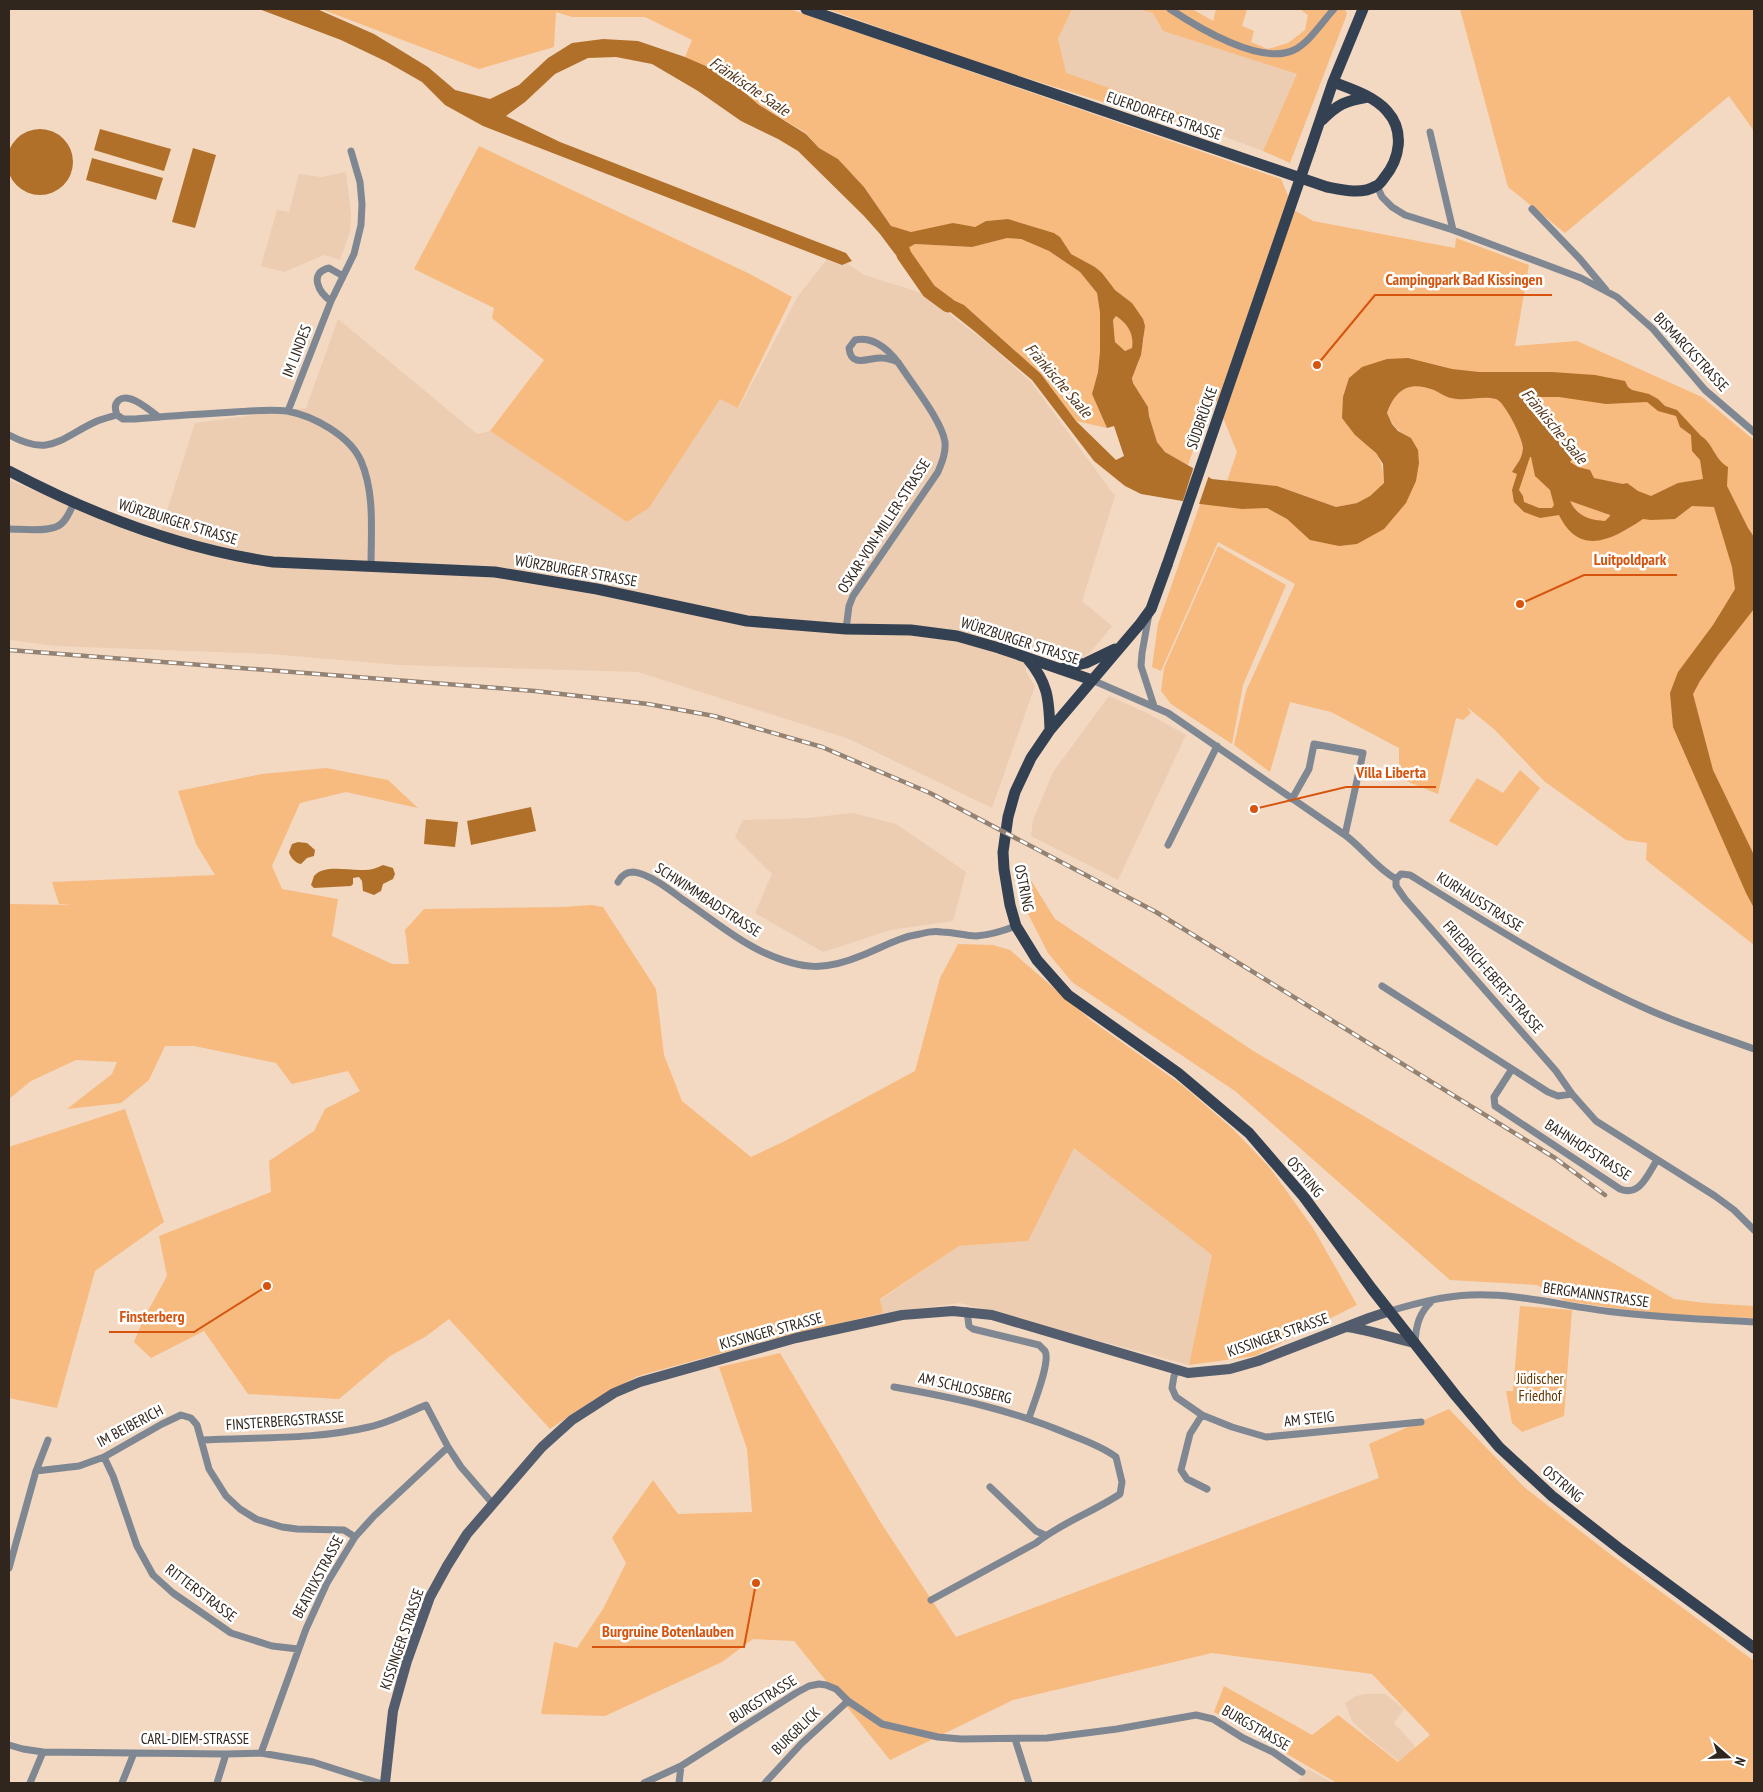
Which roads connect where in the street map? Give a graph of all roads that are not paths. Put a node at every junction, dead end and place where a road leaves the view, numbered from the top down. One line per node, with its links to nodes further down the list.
1 (806, 9): 10 (main road, EUERDORFER STRASSE)
2 (1170, 9): 3 (street)
3 (1334, 9)
4 (1363, 9): 5 (main road, SÜDBRÜCKE)
5 (1333, 82): 6 (main road); 7 (main road, SÜDBRÜCKE)
6 (1368, 97): 7 (main road); 10 (main road)
7 (1319, 123): 26 (main road, SÜDBRÜCKE, bridge)
8 (1430, 132): 12 (street)
9 (351, 151): 13 (street, IM LINDES)
10 (1377, 186): 12 (street, BISMARCKSTRASSE)
11 (1532, 209): 14 (street, BISMARCKSTRASSE)
12 (1453, 230): 14 (street, BISMARCKSTRASSE)
13 (343, 276): 15 (street, IM LINDES); 15 (street)
14 (1608, 291): 20 (street, BISMARCKSTRASSE)
15 (332, 301): 17 (street, IM LINDES)
16 (898, 362): 16 (street, OSKAR-VON-MILLER-STRASSE); 27 (street, OSKAR-VON-MILLER-STRASSE)
17 (288, 412): 19 (street); 25 (street)
18 (117, 415): 19 (street); 19 (street); 21 (street)
19 (160, 417)
20 (1754, 432)
21 (9, 435)
22 (9, 470): 23 (main road, WÜRZBURGER STRASSE)
23 (74, 503): 24 (street); 25 (main road, WÜRZBURGER STRASSE)
24 (9, 529)
25 (371, 566): 27 (main road, WÜRZBURGER STRASSE)
26 (1150, 609): 28 (main road, SÜDBRÜCKE); 32 (street)
27 (846, 629): 29 (main road, WÜRZBURGER STRASSE)
28 (1121, 647): 30 (main road); 31 (main road, SÜDBRÜCKE)
29 (1026, 657): 30 (main road, WÜRZBURGER STRASSE); 33 (main road)
30 (1058, 669): 31 (main road, WÜRZBURGER STRASSE)
31 (1092, 680): 32 (street); 33 (main road, OSTRING)
32 (1154, 706): 34 (street)
33 (1050, 730): 40 (main road, OSTRING)
34 (1217, 746): 35 (street); 37 (street)
35 (1292, 798): 36 (street); 36 (street)
36 (1345, 835): 38 (street)
37 (1168, 845)
38 (1396, 879): 42 (street, KURHAUSSTRASSE); 44 (street, FRIEDRICH-EBERT-STRASSE)
39 (618, 882): 40 (street, SCHWIMMBADSTRASSE)
40 (1016, 926): 49 (main road, OSTRING)
41 (1382, 986): 43 (street)
42 (1754, 1049)
43 (1512, 1069): 44 (street, BAHNHOFSTRASSE); 45 (street, BAHNHOFSTRASSE)
44 (1572, 1094): 45 (street, BAHNHOFSTRASSE)
45 (1656, 1160): 46 (street, BAHNHOFSTRASSE)
46 (1754, 1230)
47 (1435, 1299): 49 (street, BERGMANNSTRASSE); 50 (street, BERGMANNSTRASSE); 52 (street)
48 (967, 1311): 53 (street, KISSINGER STRASSE); 56 (street, AM SCHLOSSBERG); 65 (street, KISSINGER STRASSE)
49 (1390, 1312): 51 (street, KISSINGER STRASSE); 52 (main road, OSTRING)
50 (1754, 1322)
51 (1346, 1327): 52 (street); 53 (street, KISSINGER STRASSE)
52 (1415, 1343): 70 (main road, OSTRING)
53 (1177, 1371): 55 (street, AM STEIG)
54 (894, 1387): 56 (street, AM SCHLOSSBERG)
55 (1202, 1415): 57 (street, AM STEIG); 64 (street)
56 (1029, 1418): 66 (street, AM SCHLOSSBERG)
57 (1421, 1422)
58 (48, 1440): 62 (street)
59 (201, 1440): 60 (street, FINSTERBERGSTRASSE); 61 (street, IM BEIBERICH); 67 (street, IM BEIBERICH)
60 (448, 1446): 65 (street, FINSTERBERGSTRASSE); 67 (street, BEATRIXSTRASSE)
61 (104, 1457): 62 (street, IM BEIBERICH); 71 (street, RITTERSTRASSE)
62 (36, 1471): 68 (street)
63 (990, 1488): 66 (street)
64 (1207, 1489)
65 (493, 1504): 85 (street, KISSINGER STRASSE)
66 (1045, 1535): 69 (street, AM SCHLOSSBERG)
67 (355, 1537): 71 (street, BEATRIXSTRASSE)
68 (9, 1568)
69 (931, 1600)
70 (1754, 1648)
71 (298, 1649): 77 (street, BEATRIXSTRASSE)
72 (848, 1701): 73 (street, BURGSTRASSE); 79 (street, BURGSTRASSE); 88 (street, BURGBLICK)
73 (1015, 1739): 80 (street, BURGSTRASSE); 89 (street)
74 (9, 1745): 75 (street, CARL-DIEM-STRASSE)
75 (43, 1752): 76 (street, CARL-DIEM-STRASSE); 81 (street)
76 (134, 1753): 78 (street, CARL-DIEM-STRASSE); 82 (street)
77 (261, 1753): 78 (street, CARL-DIEM-STRASSE); 84 (street, CARL-DIEM-STRASSE)
78 (226, 1754): 83 (street)
79 (682, 1766): 86 (street, BURGSTRASSE); 87 (street)
80 (1302, 1772)
81 (30, 1783)
82 (122, 1783)
83 (217, 1783)
84 (378, 1783)
85 (385, 1783)
86 (644, 1783)
87 (679, 1783)
88 (765, 1783)
89 (1029, 1783)

